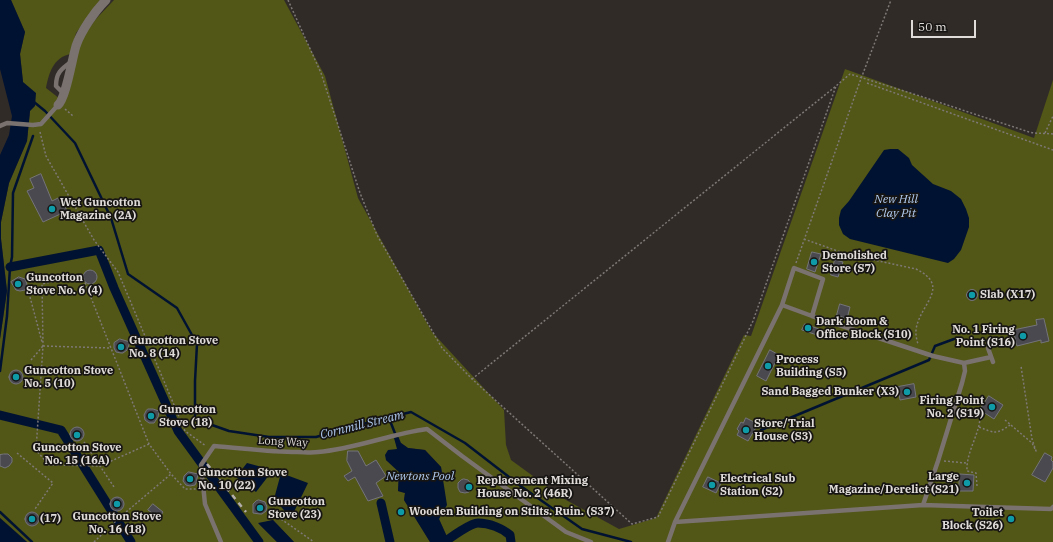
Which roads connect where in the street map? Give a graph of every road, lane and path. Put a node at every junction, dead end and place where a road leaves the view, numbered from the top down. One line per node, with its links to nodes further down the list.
1 (106, 0): 7 (street)
2 (288, 0): 28 (path)
3 (891, 0): 4 (path)
4 (862, 78): 6 (path); 11 (path); 14 (path)
5 (867, 84): 13 (path)
6 (836, 86): 28 (path); 28 (path)
7 (58, 105): 9 (lane)
8 (1053, 116): 11 (path)
9 (0, 126)
10 (40, 132): 35 (path)
11 (1045, 133): 12 (path)
12 (1053, 134)
13 (1053, 150)
14 (804, 239): 15 (path); 20 (path)
15 (794, 268): 17 (lane); 18 (lane)
16 (30, 297): 19 (path)
17 (782, 305): 18 (lane); 48 (lane)
18 (812, 316): 26 (lane)
19 (43, 346): 21 (path); 21 (path); 24 (path); 39 (path)
20 (920, 346)
21 (111, 348): 34 (path)
22 (988, 348): 23 (lane)
23 (992, 357): 25 (lane); 26 (lane)
24 (31, 360)
25 (993, 362)
26 (964, 363): 37 (lane)
27 (1021, 366): 31 (path)
28 (472, 379)
29 (980, 419): 32 (path)
30 (1005, 420): 31 (path)
31 (1010, 425): 32 (path)
32 (979, 427): 38 (path)
33 (84, 442): 39 (path)
34 (149, 444): 39 (path); 40 (path)
35 (211, 449): 43 (lane); 52 (lane, Long Way)
36 (17, 453): 46 (path)
37 (938, 461): 38 (path); 44 (lane)
38 (966, 463): 41 (path)
39 (100, 466): 42 (path)
40 (171, 474): 43 (path); 49 (path)
41 (977, 486)
42 (114, 487)
43 (203, 488): 50 (lane)
44 (923, 505): 45 (lane); 48 (lane)
45 (1053, 507)
46 (35, 509)
47 (268, 510): 51 (path)
48 (675, 522): 53 (lane)
49 (94, 542)
50 (221, 542)
51 (314, 542)
52 (591, 542)
53 (668, 542)

